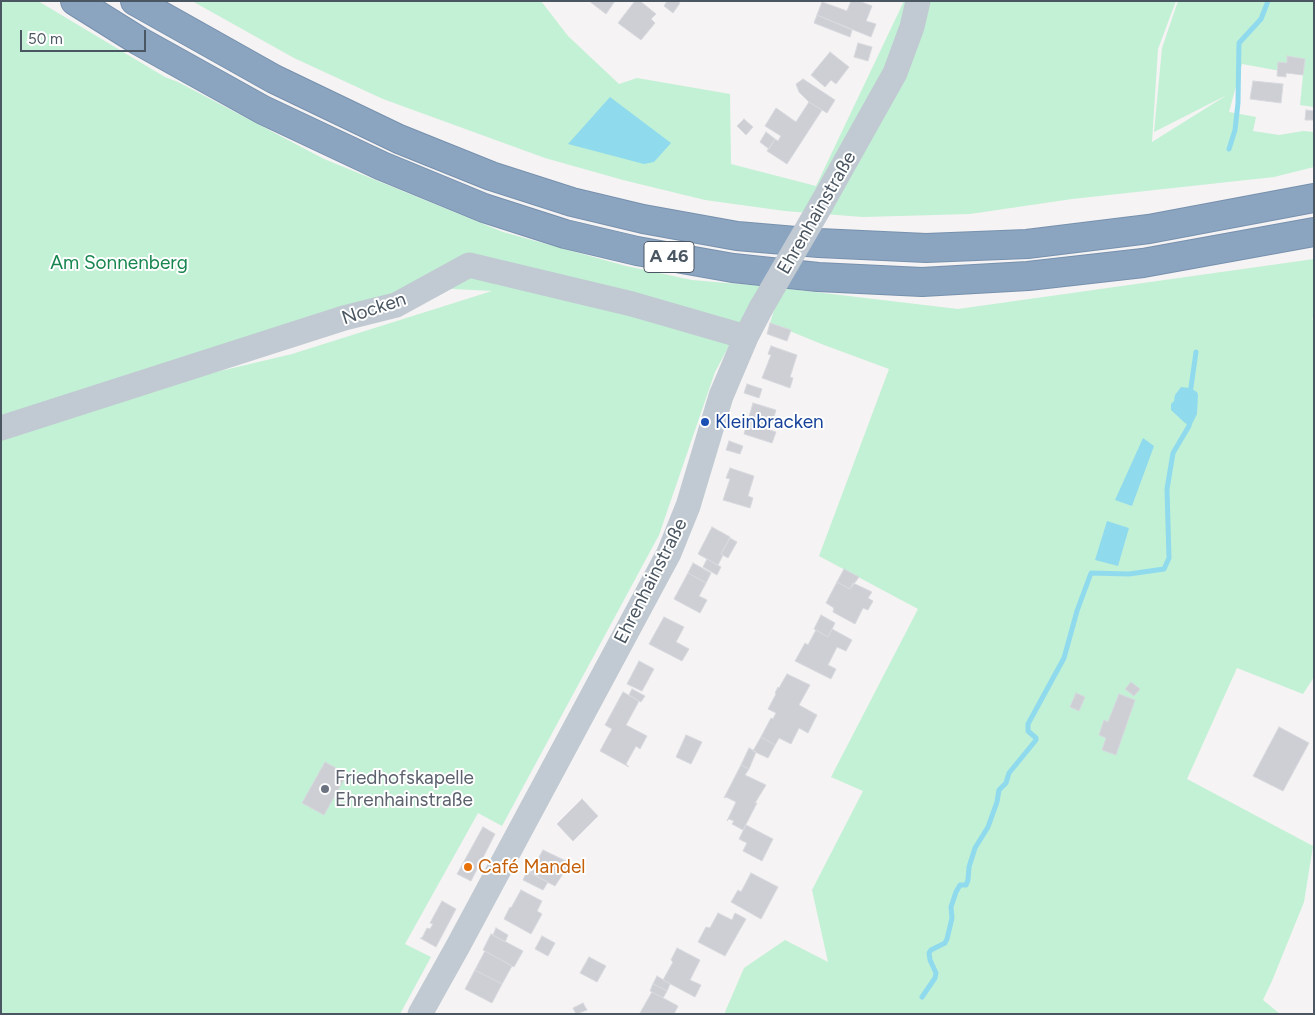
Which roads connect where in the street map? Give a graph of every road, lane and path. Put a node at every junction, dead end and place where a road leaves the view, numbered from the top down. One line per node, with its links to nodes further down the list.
1 (75, 1): 5 (highway, A 46)
2 (135, 1): 4 (highway, A 46)
3 (918, 1): 6 (street, Ehrenhainstraße, bridge)
4 (1314, 198)
5 (1314, 232)
6 (746, 338): 7 (street, Nocken); 8 (street, Ehrenhainstraße)
7 (1, 428)
8 (420, 1014)

